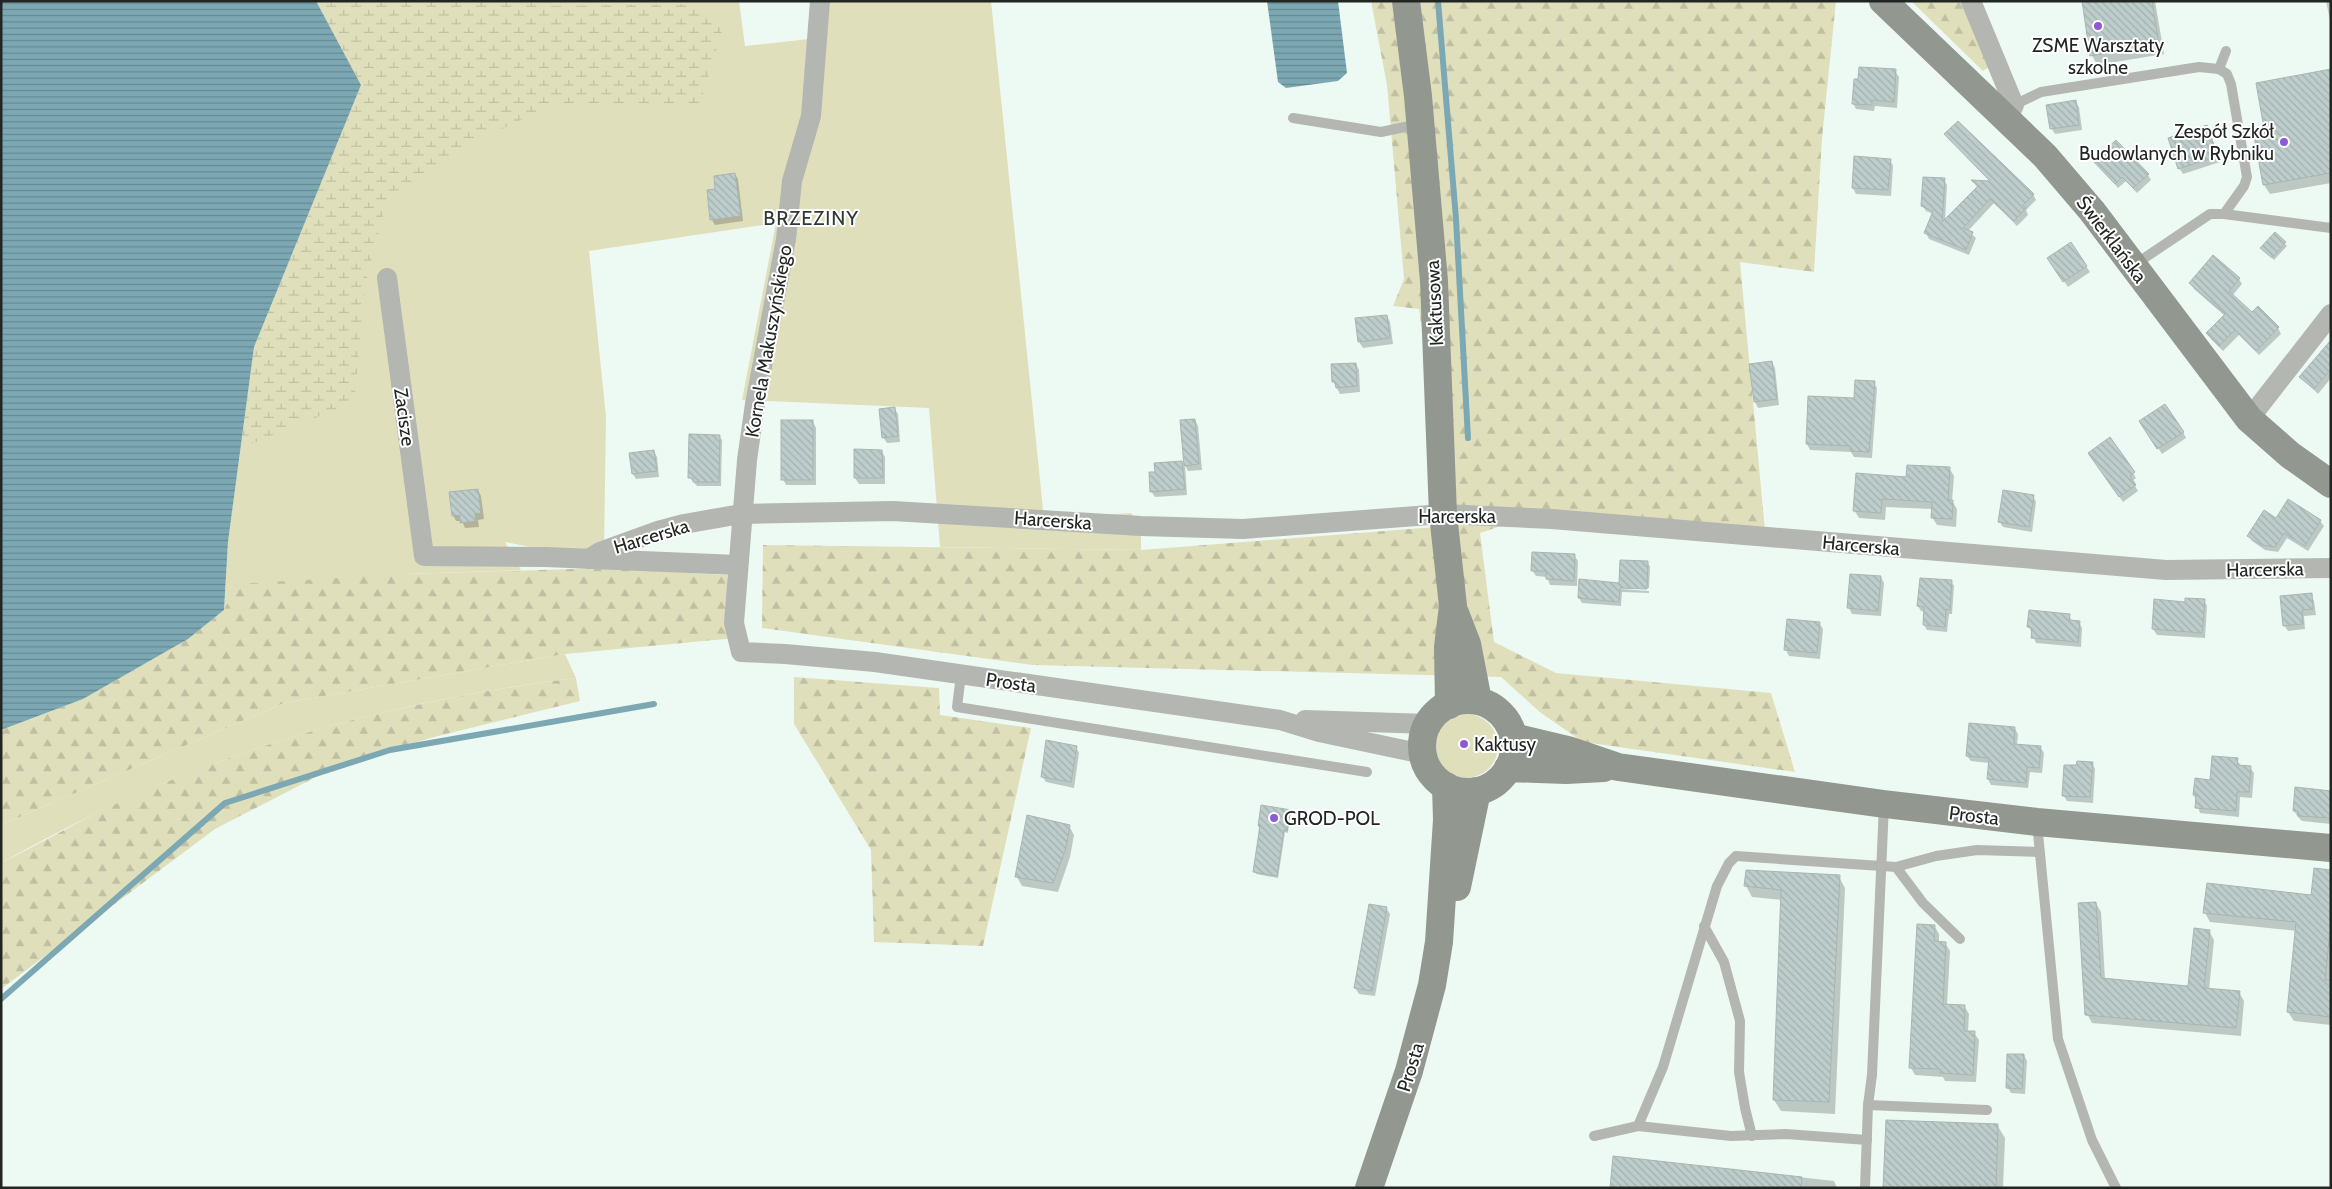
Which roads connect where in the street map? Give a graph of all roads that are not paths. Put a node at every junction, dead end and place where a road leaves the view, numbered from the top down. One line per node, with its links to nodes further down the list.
1 (820, 1): 17 (street, Kornela Makuszyńskiego)
2 (1406, 1): 9 (main road, Kaktusowa)
3 (1883, 1): 7 (main road, Świerklańska)
4 (1971, 1): 7 (street)
5 (2226, 50): 6 (lane)
6 (2219, 69): 7 (lane); 10 (lane)
7 (2010, 112): 12 (main road, Świerklańska)
8 (1293, 118): 9 (lane)
9 (1420, 124): 18 (main road, Kaktusowa)
10 (2224, 214): 11 (lane); 12 (lane)
11 (2331, 228)
12 (2133, 266): 15 (main road, Świerklańska)
13 (387, 278): 19 (street, Zacisze)
14 (2331, 314): 15 (street)
15 (2249, 418): 16 (main road, Świerklańska)
16 (2331, 484)
17 (741, 514): 18 (street, Harcerska); 20 (street, Harcerska); 21 (street, Kornela Makuszyńskiego)
18 (1443, 514): 22 (street, Harcerska); 23 (main road, Kaktusowa)
19 (424, 556): 20 (street, Harcerska)
20 (589, 559): 21 (street, Harcerska)
21 (738, 565): 24 (street, Kornela Makuszyńskiego)
22 (2331, 568)
23 (1453, 606): 26 (main road, Kaktusowa); 27 (main road, Kaktusowa)
24 (741, 652): 25 (street, Prosta)
25 (961, 675): 28 (street, Prosta); 34 (lane)
26 (1478, 701): 27 (main road); 30 (main road)
27 (1449, 705): 29 (main road)
28 (1280, 720): 29 (street, Prosta); 31 (street, Prosta)
29 (1428, 724): 31 (main road)
30 (1513, 737): 32 (main road, Prosta); 33 (main road)
31 (1423, 754): 35 (main road)
32 (1567, 760): 33 (main road, Prosta); 37 (main road, Prosta)
33 (1508, 768): 36 (main road)
34 (1367, 772)
35 (1446, 786): 36 (main road); 43 (main road, Prosta)
36 (1476, 791): 43 (main road, Prosta)
37 (1884, 804): 38 (main road, Prosta); 41 (lane)
38 (2037, 822): 39 (main road, Prosta); 40 (lane)
39 (2331, 848)
40 (2040, 852): 42 (lane); 54 (lane)
41 (1880, 866): 42 (lane); 44 (lane); 46 (lane)
42 (1896, 866): 45 (lane)
43 (1447, 901): 52 (main road, Prosta)
44 (1704, 926): 48 (lane); 50 (lane)
45 (1960, 939)
46 (1868, 1105): 47 (lane); 51 (lane)
47 (1987, 1110)
48 (1638, 1126): 49 (lane); 50 (lane)
49 (1594, 1136)
50 (1752, 1136): 51 (lane)
51 (1867, 1140): 53 (lane)
52 (1369, 1188)
53 (1865, 1188)
54 (2116, 1188)

